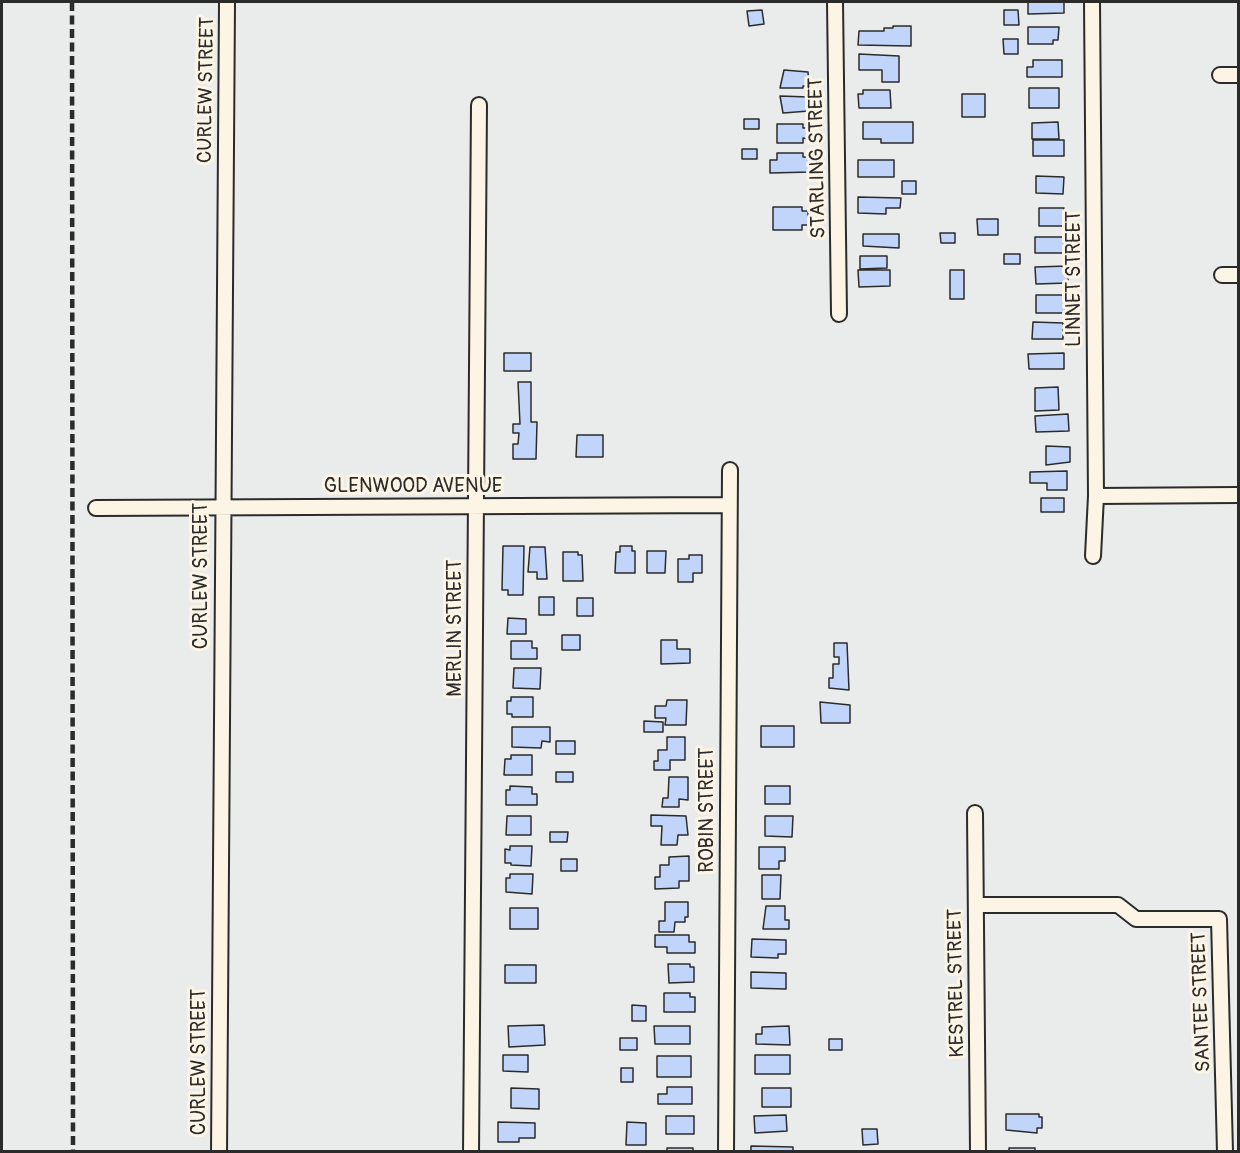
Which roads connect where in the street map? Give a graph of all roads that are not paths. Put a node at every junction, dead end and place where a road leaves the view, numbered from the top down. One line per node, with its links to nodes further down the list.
1 (227, 2): 16 (street, CURLEW STREET)
2 (836, 2): 9 (street, STARLING STREET)
3 (1092, 2): 12 (street, LINNET STREET)
4 (1220, 75): 5 (street)
5 (1239, 75)
6 (479, 105): 14 (street, MERLIN STREET)
7 (1222, 275): 8 (street)
8 (1239, 275)
9 (839, 314)
10 (730, 470): 13 (street, ROBIN STREET)
11 (1239, 495): 12 (street)
12 (1096, 496): 17 (street, LINNET STREET)
13 (729, 505): 14 (street, GLENWOOD AVENUE); 22 (street, ROBIN STREET)
14 (476, 506): 16 (street, GLENWOOD AVENUE); 21 (street, MERLIN STREET)
15 (96, 508): 16 (street, GLENWOOD AVENUE)
16 (222, 508): 20 (street, CURLEW STREET)
17 (1093, 556)
18 (975, 813): 19 (street, KESTREL STREET)
19 (976, 904): 23 (street, KESTREL STREET); 24 (street, SANTEE STREET)
20 (219, 1152)
21 (471, 1152)
22 (726, 1152)
23 (978, 1152)
24 (1225, 1152)

